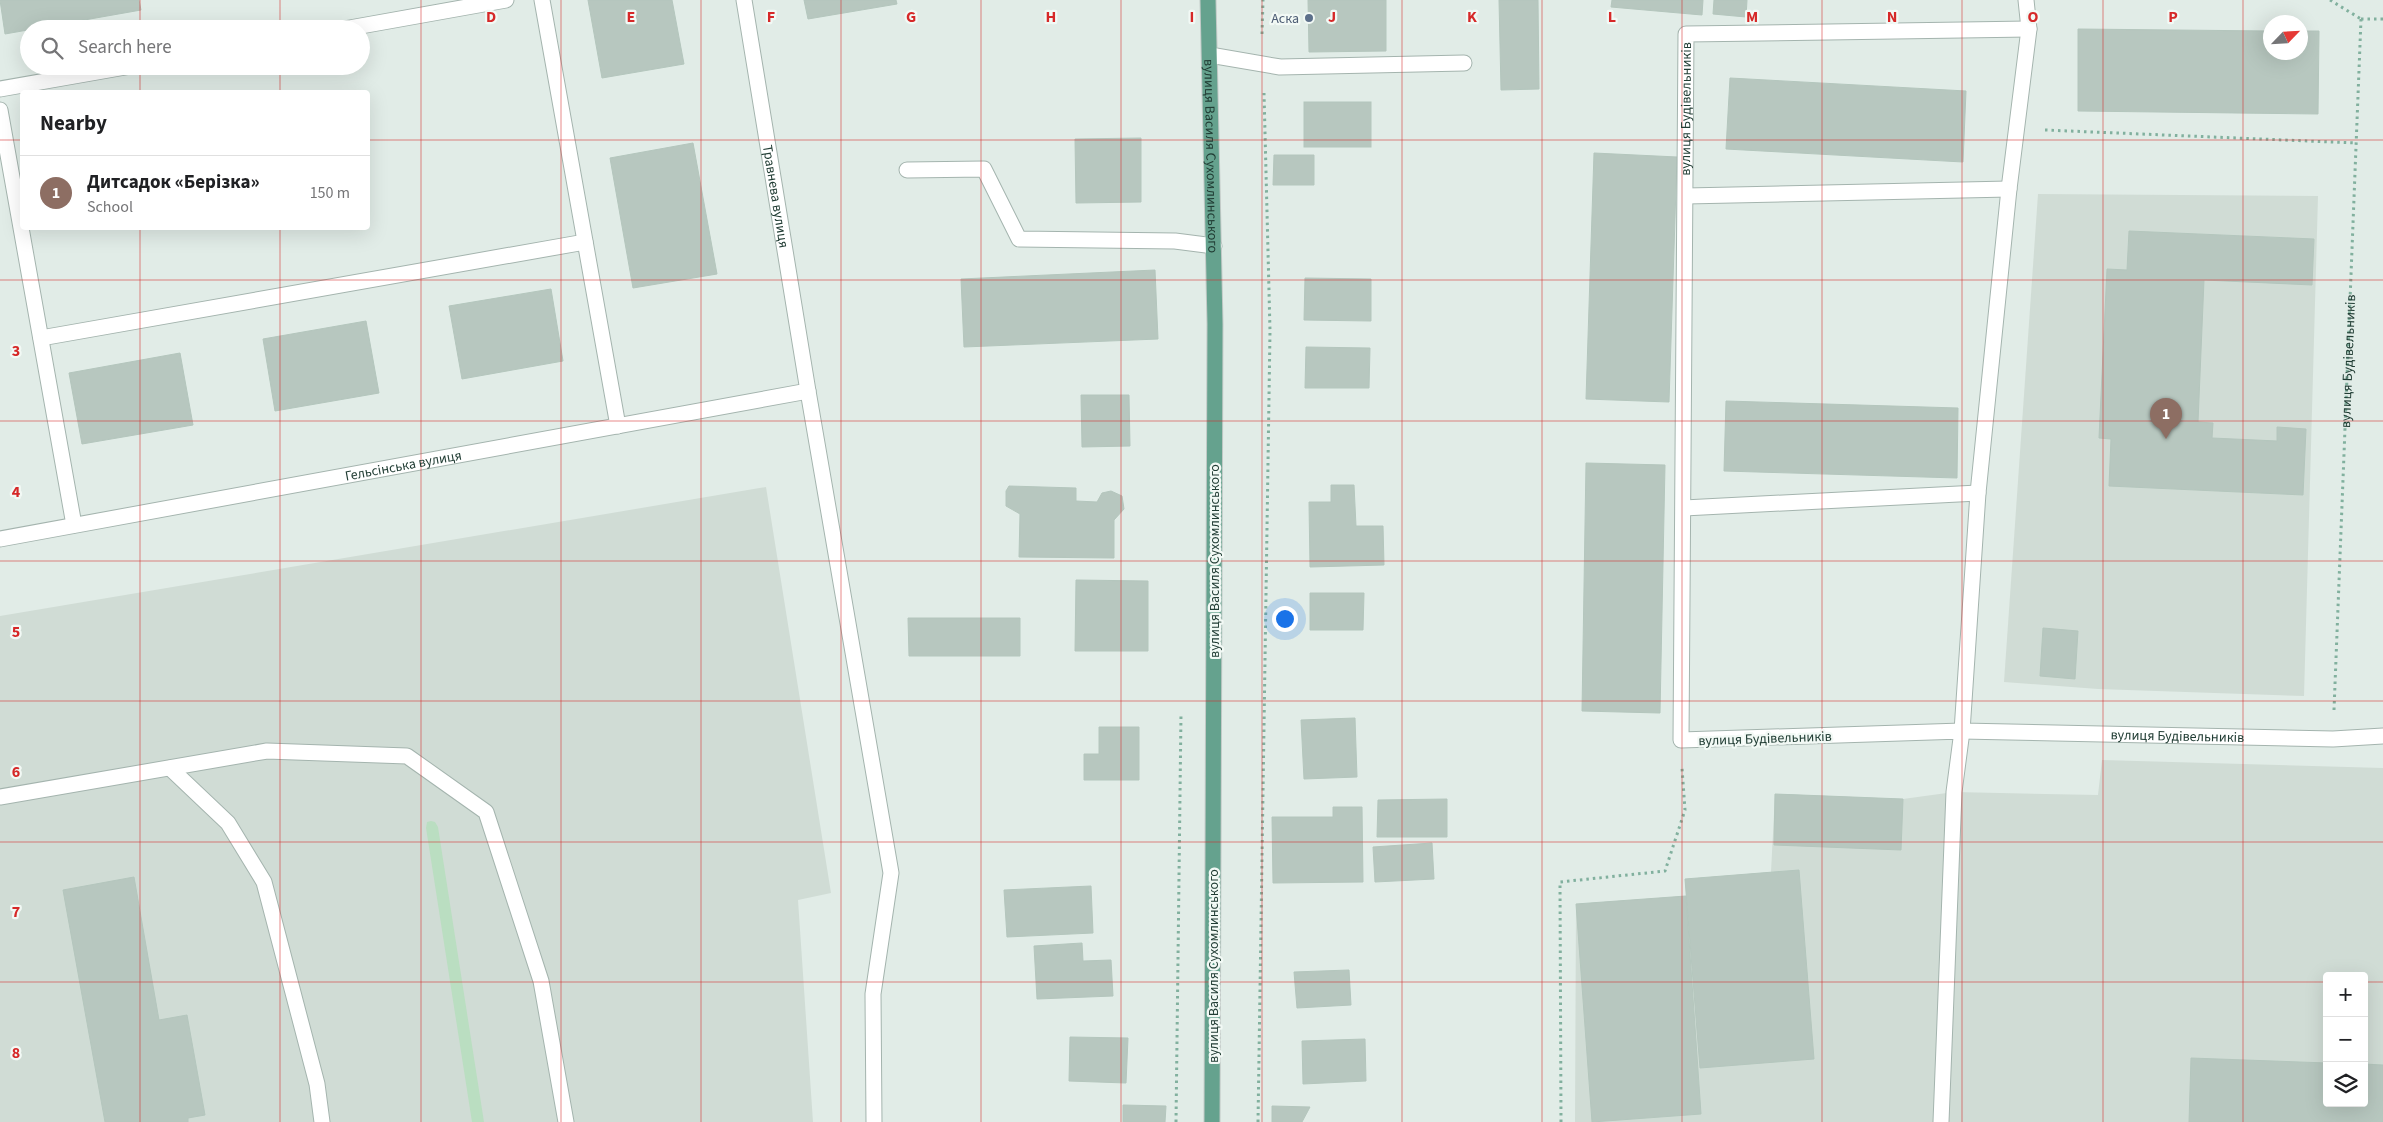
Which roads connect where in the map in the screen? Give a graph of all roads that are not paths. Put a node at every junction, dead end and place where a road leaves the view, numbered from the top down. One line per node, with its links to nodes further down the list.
1 (506, 0): 6 (street)
2 (542, 0): 19 (street)
3 (744, 0): 22 (street, Травнева вулиця)
4 (1208, 0): 9 (main road, вулиця Василя Сухомлинського)
5 (2026, 0): 8 (street)
6 (421, 7): 7 (street)
7 (370, 22)
8 (2029, 29): 15 (street); 16 (street, вулиця Будівельників)
9 (1210, 55): 10 (street); 20 (main road, вулиця Василя Сухомлинського)
10 (1464, 62)
11 (80, 75): 12 (street)
12 (0, 89)
13 (0, 110): 17 (street)
14 (907, 170): 20 (street)
15 (2009, 189): 16 (street, вулиця Будівельників); 24 (street)
16 (1686, 196): 25 (street, вулиця Будівельників)
17 (20, 221)
18 (22, 230): 21 (street)
19 (585, 242): 21 (street); 23 (street)
20 (1214, 246): 35 (main road, вулиця Василя Сухомлинського)
21 (41, 338): 26 (street)
22 (808, 391): 23 (street, Гельсінська вулиця); 34 (street, Травнева вулиця)
23 (618, 426): 26 (street, Гельсінська вулиця)
24 (1978, 493): 25 (street); 28 (street)
25 (1684, 508): 28 (street, вулиця Будівельників)
26 (74, 526): 27 (street, Гельсінська вулиця)
27 (0, 539)
28 (1962, 731): 29 (street, вулиця Будівельників); 36 (street)
29 (2383, 736)
30 (170, 768): 31 (street); 32 (street); 33 (street)
31 (0, 797)
32 (322, 1122)
33 (566, 1122)
34 (874, 1122)
35 (1212, 1122)
36 (1941, 1122)

